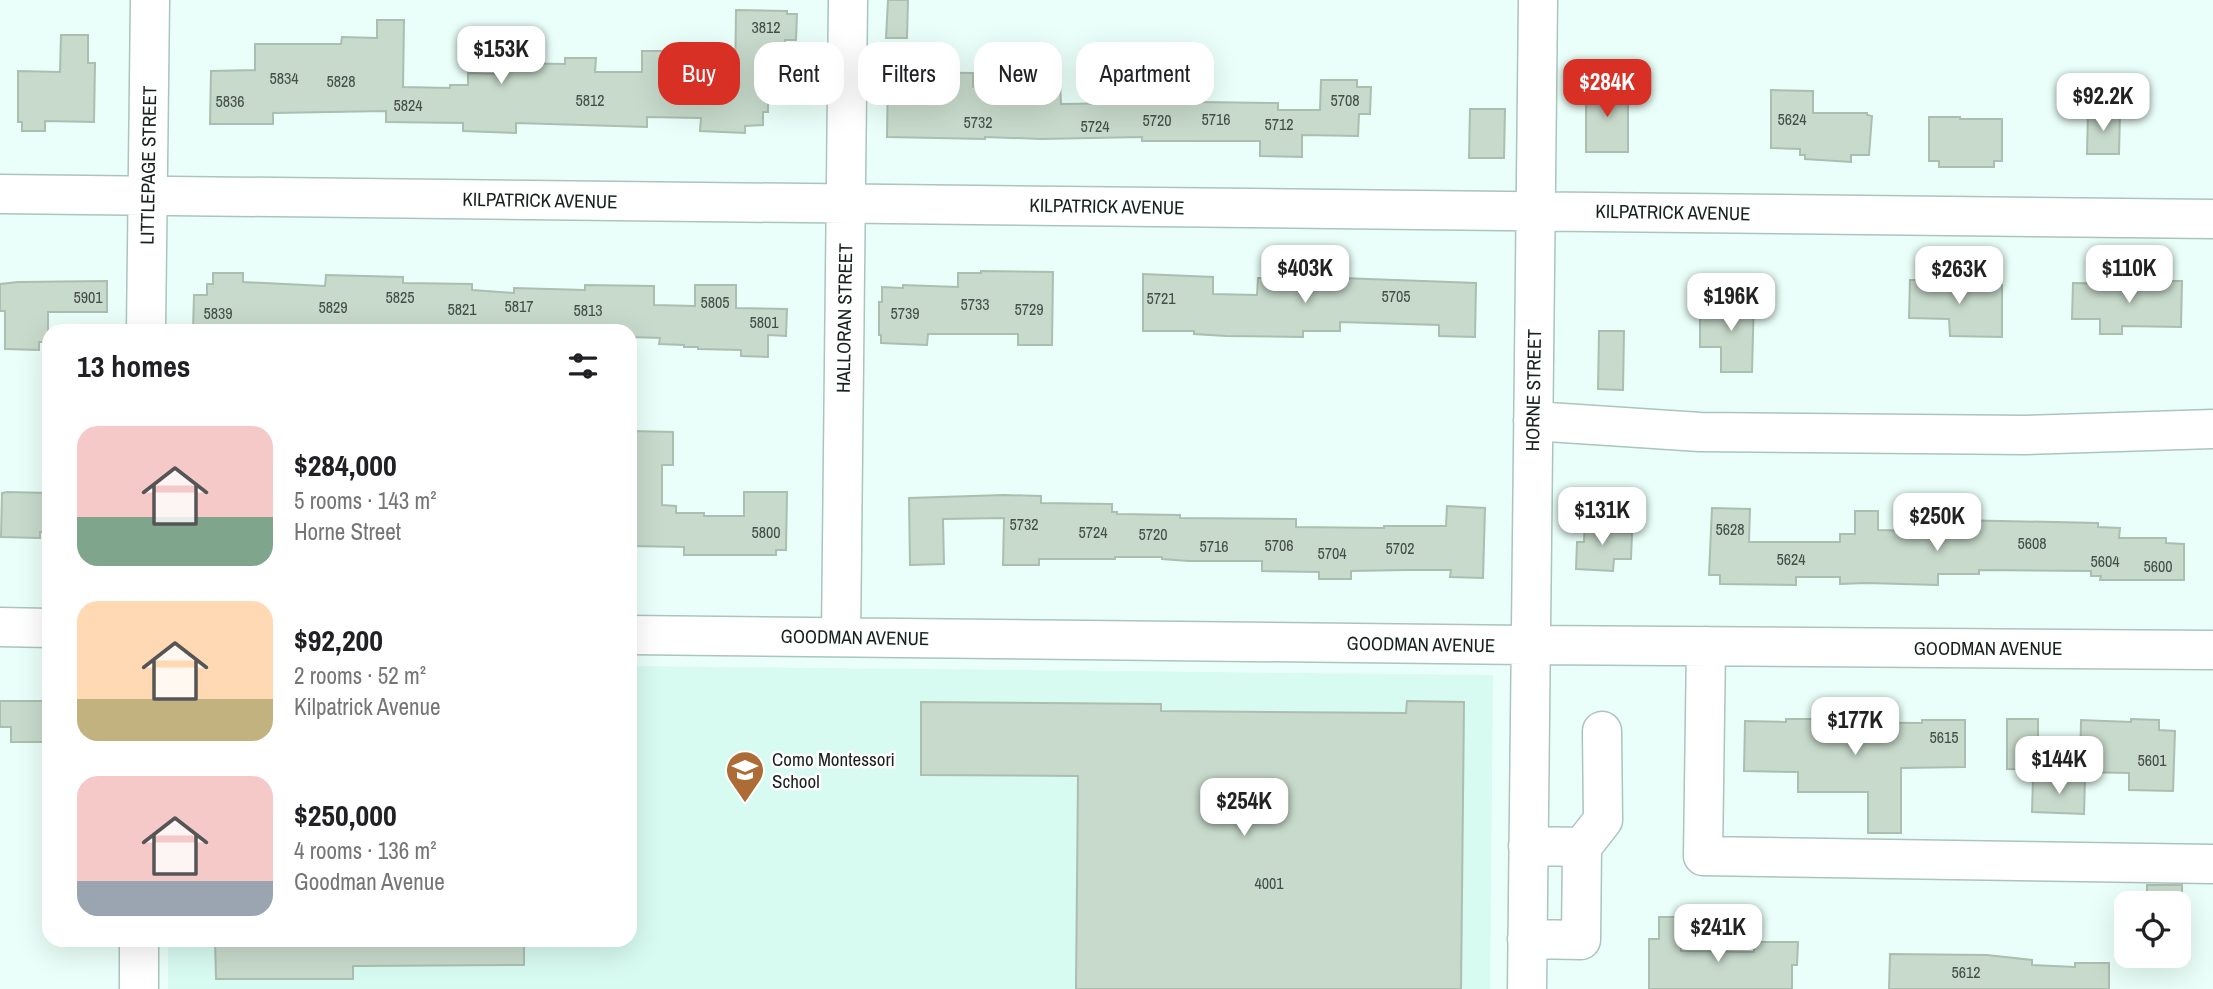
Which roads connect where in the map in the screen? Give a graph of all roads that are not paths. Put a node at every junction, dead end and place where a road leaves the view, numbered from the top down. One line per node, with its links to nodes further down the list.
1 (150, 0): 5 (street, LITTLEPAGE STREET)
2 (848, 0): 6 (street, HALLORAN STREET)
3 (1538, 0): 7 (street, HORNE STREET)
4 (0, 194): 5 (street, KILPATRICK AVENUE)
5 (148, 195): 6 (street, KILPATRICK AVENUE); 9 (street, LITTLEPAGE STREET)
6 (846, 203): 7 (street, KILPATRICK AVENUE); 15 (street, HALLORAN STREET)
7 (1535, 211): 8 (street, KILPATRICK AVENUE); 10 (street, HORNE STREET)
8 (2213, 219)
9 (146, 324)
10 (1533, 421): 11 (street); 16 (street, HORNE STREET)
11 (2213, 429)
12 (0, 628): 13 (street)
13 (42, 628)
14 (637, 635): 15 (street, GOODMAN AVENUE)
15 (841, 637): 16 (street, GOODMAN AVENUE)
16 (1531, 645): 17 (street, GOODMAN AVENUE); 20 (street, HORNE STREET)
17 (1706, 646): 18 (street, GOODMAN AVENUE); 22 (street)
18 (2213, 650)
19 (1602, 731): 21 (street)
20 (1528, 846): 21 (street); 23 (street, HORNE STREET)
21 (1582, 847): 23 (street)
22 (2213, 864)
23 (1527, 939): 26 (street, HORNE STREET)
24 (139, 947): 25 (street)
25 (139, 989)
26 (1527, 989)

